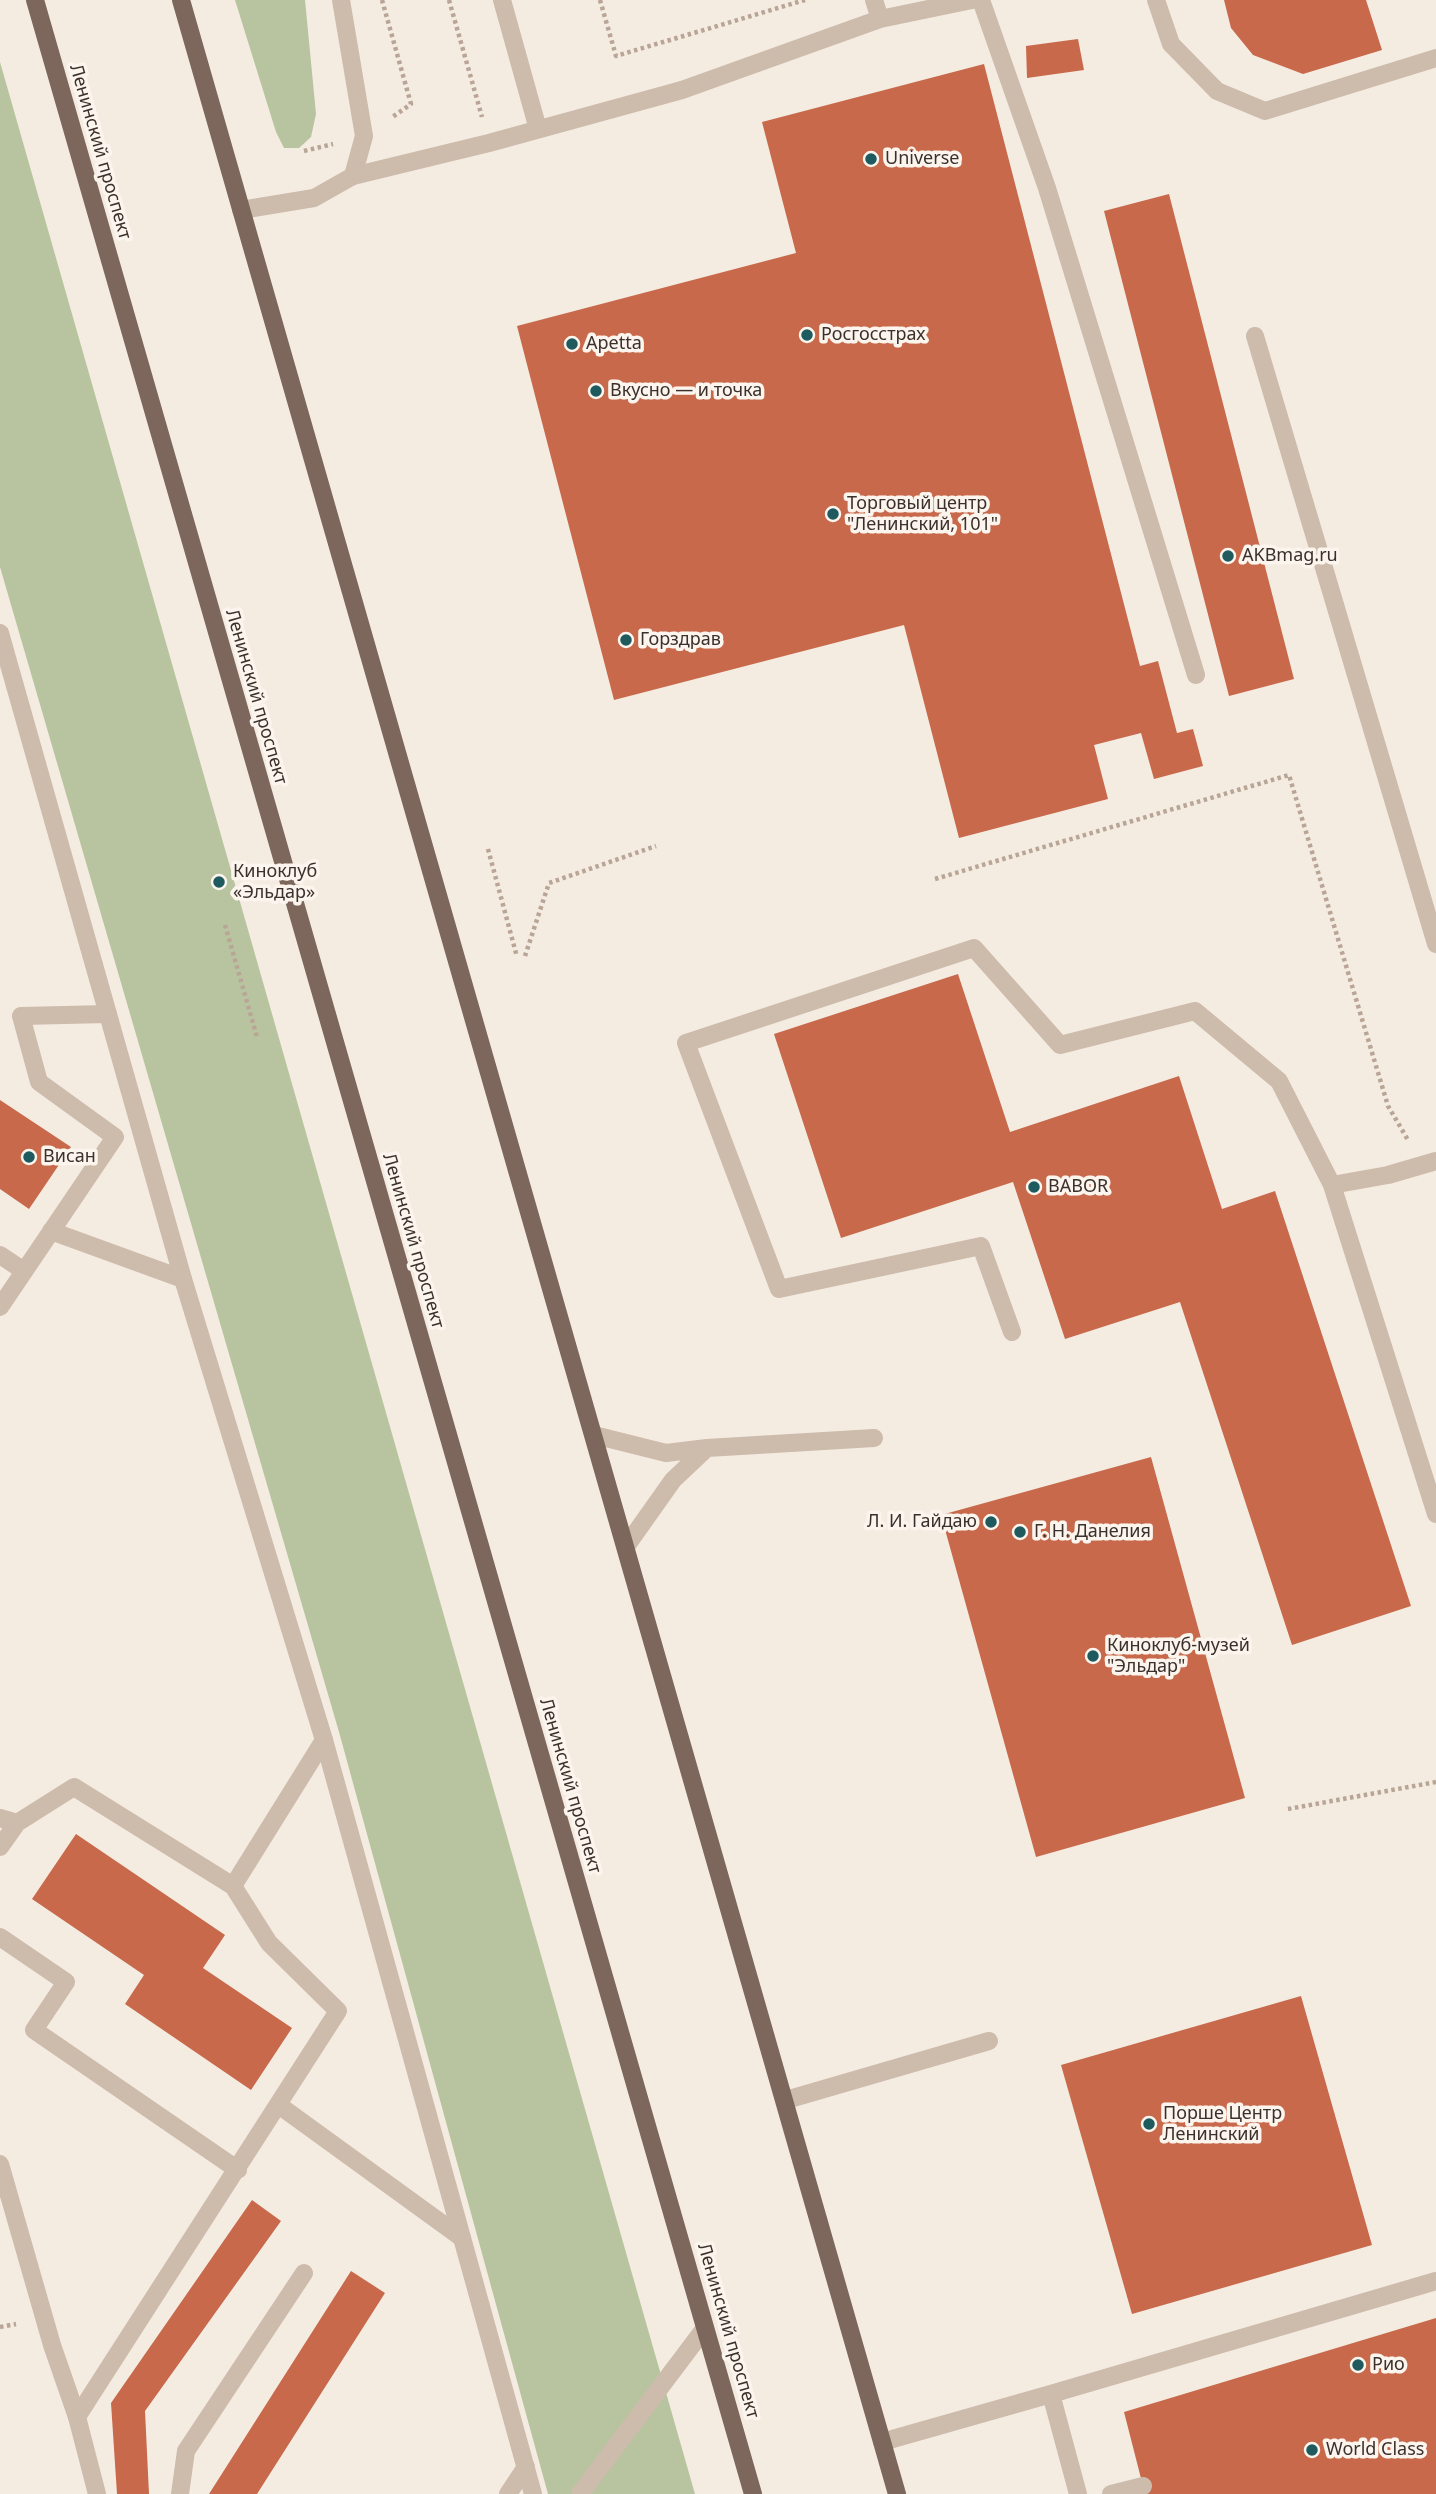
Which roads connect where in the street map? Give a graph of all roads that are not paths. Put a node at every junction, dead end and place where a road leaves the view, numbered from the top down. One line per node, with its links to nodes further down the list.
1 (35, 0): 45 (main road, Ленинский проспект)
2 (181, 0): 13 (main road)
3 (341, 0): 12 (street)
4 (502, 0): 11 (street)
5 (874, 0): 9 (street)
6 (972, 0): 9 (street)
7 (981, 0): 16 (street)
8 (1156, 0): 10 (street)
9 (880, 19): 11 (street)
10 (1436, 58)
11 (538, 129): 12 (street)
12 (353, 176): 13 (street)
13 (242, 210): 27 (main road)
14 (1255, 336): 17 (street)
15 (0, 634): 18 (street)
16 (1196, 675)
17 (1436, 944)
18 (108, 1014): 21 (street); 24 (street)
19 (1429, 1163): 20 (street)
20 (1332, 1185): 26 (street); 30 (street)
21 (51, 1231): 23 (street); 24 (street)
22 (0, 1255): 23 (street)
23 (24, 1271): 25 (street)
24 (183, 1279): 32 (street)
25 (0, 1307)
26 (1012, 1332)
27 (594, 1435): 29 (street); 31 (main road)
28 (874, 1438): 29 (street)
29 (707, 1448): 31 (street)
30 (1436, 1514)
31 (626, 1545): 38 (main road)
32 (324, 1740): 35 (street); 42 (street)
33 (8, 1820): 34 (street); 35 (street)
34 (0, 1847)
35 (233, 1886): 39 (street)
36 (0, 1937): 41 (street)
37 (989, 2041): 38 (street)
38 (786, 2100): 48 (main road)
39 (280, 2106): 41 (street); 42 (street)
40 (0, 2164): 47 (street)
41 (238, 2170): 47 (street)
42 (462, 2238): 49 (street)
43 (304, 2273): 52 (street)
44 (1436, 2281): 46 (street)
45 (705, 2329): 55 (street); 56 (main road, Ленинский проспект)
46 (1051, 2394): 48 (street); 58 (street)
47 (77, 2417): 51 (street)
48 (882, 2442): 57 (main road)
49 (526, 2467): 53 (street); 54 (street)
50 (1143, 2486): 59 (street)
51 (97, 2494)
52 (180, 2494)
53 (508, 2494)
54 (533, 2494)
55 (580, 2494)
56 (753, 2494)
57 (897, 2494)
58 (1078, 2494)
59 (1111, 2494)

